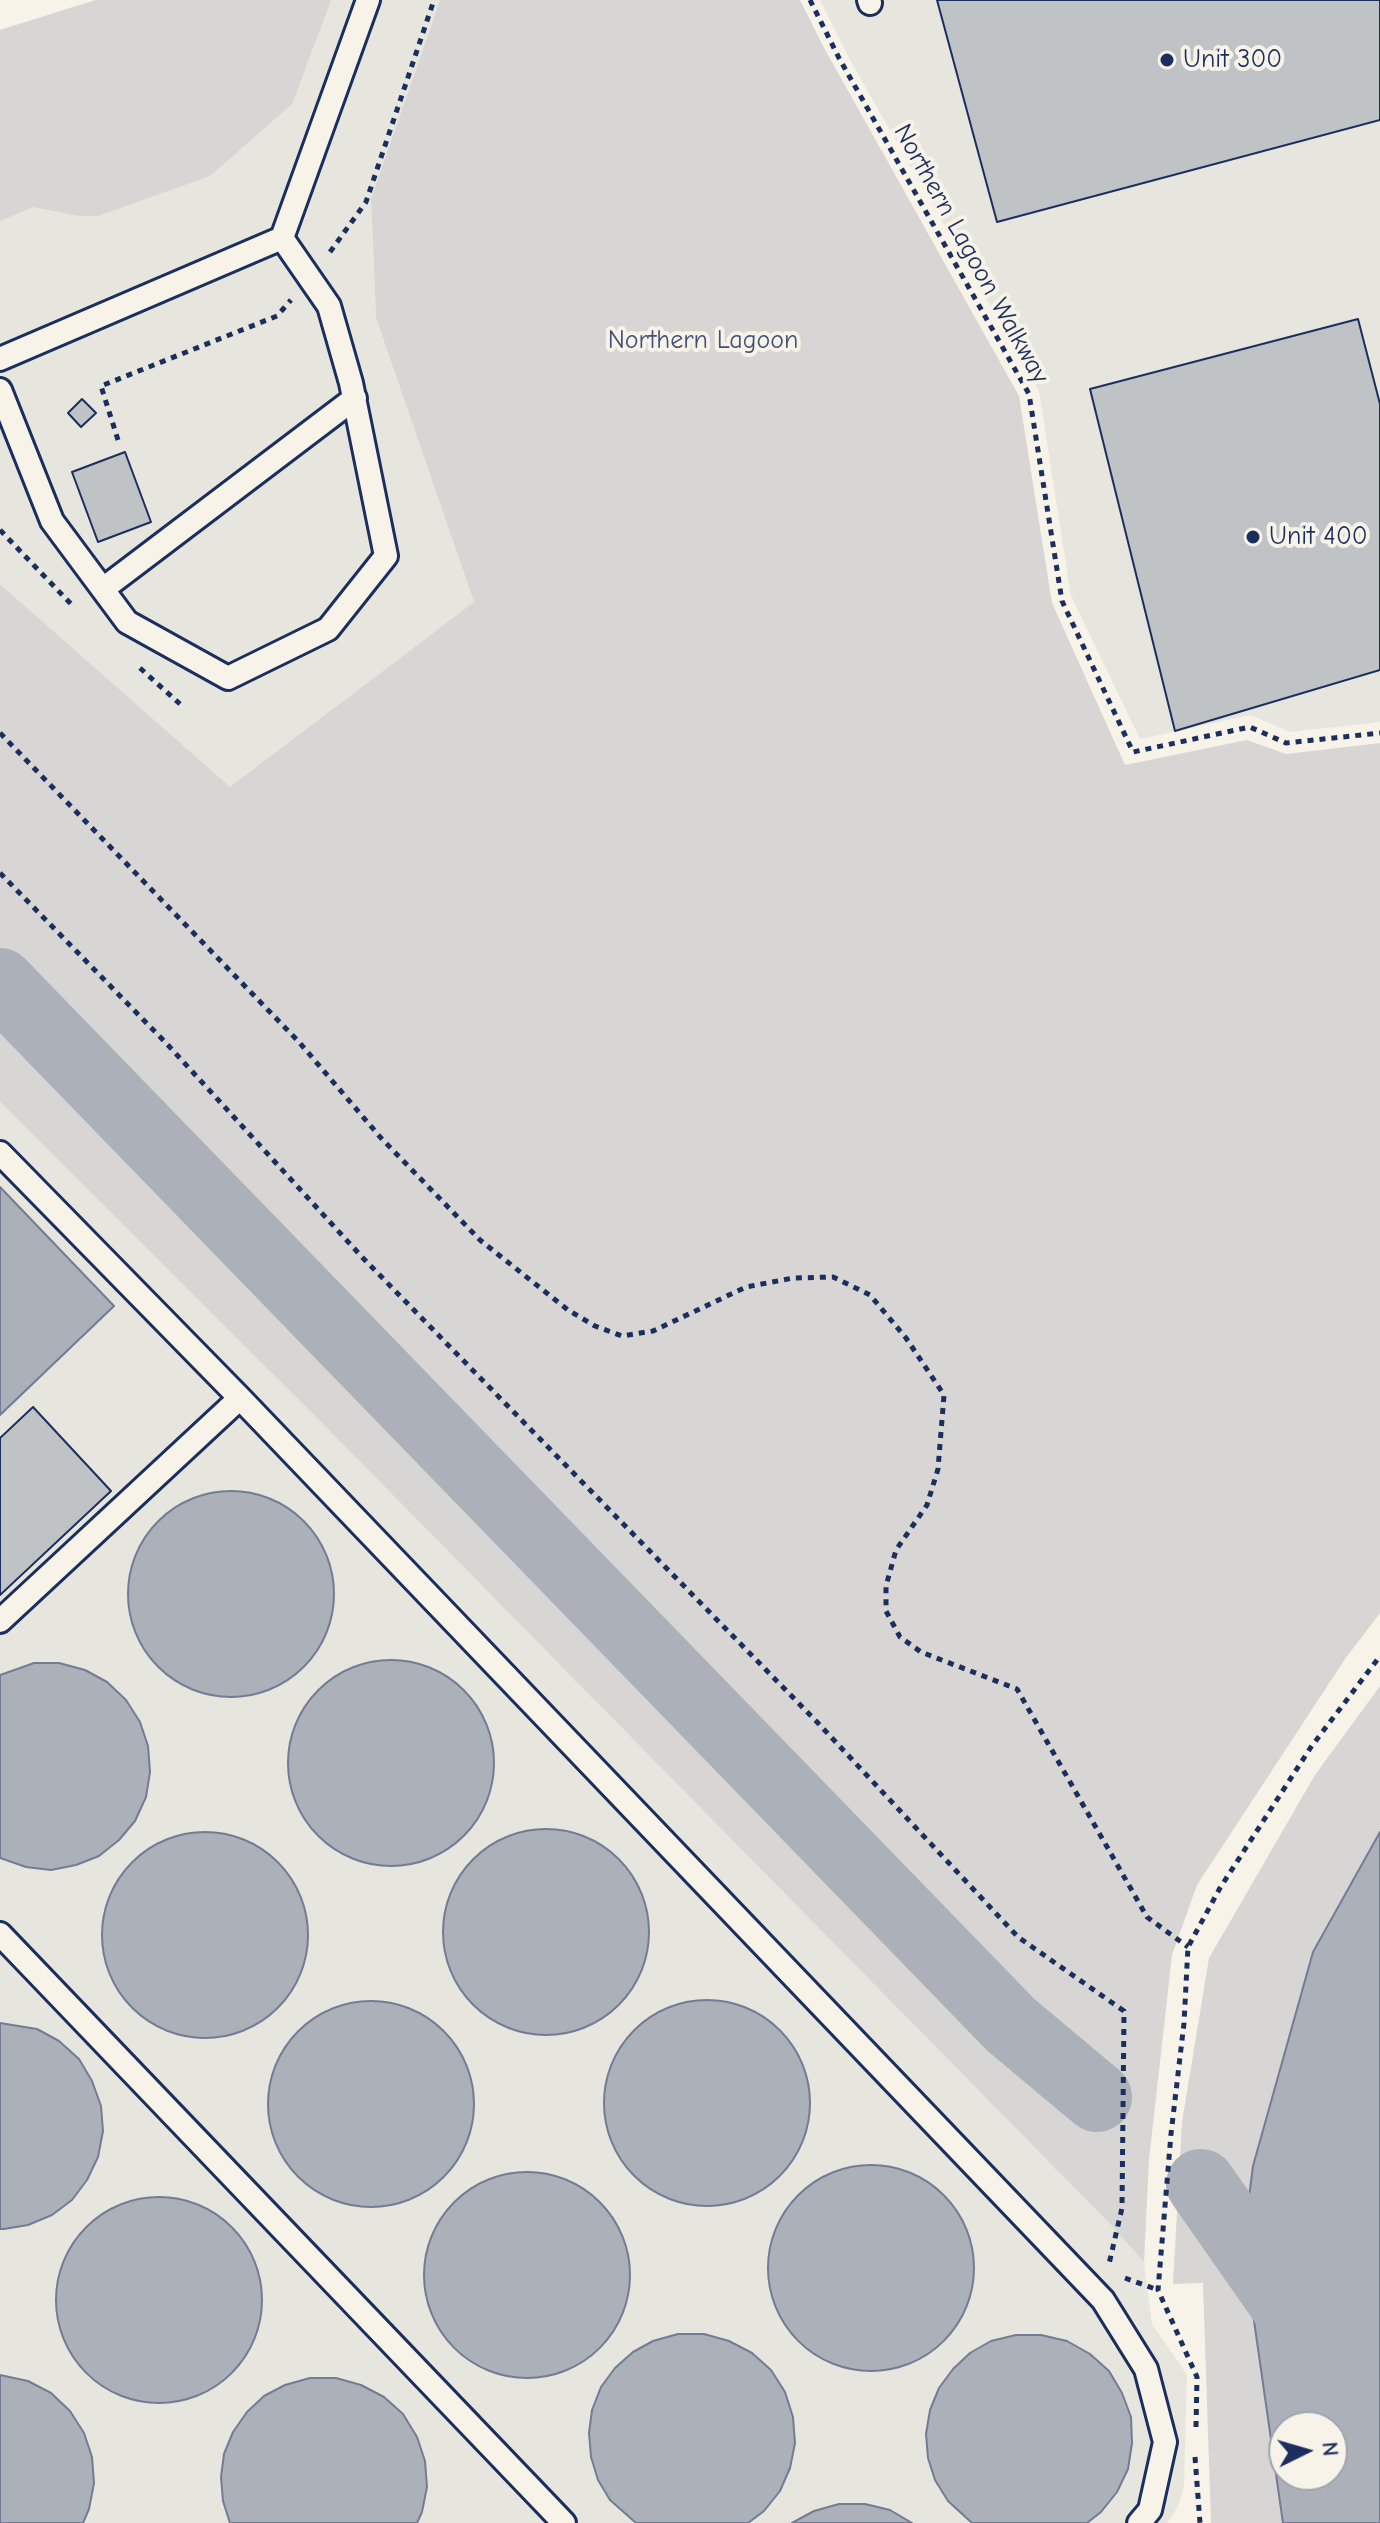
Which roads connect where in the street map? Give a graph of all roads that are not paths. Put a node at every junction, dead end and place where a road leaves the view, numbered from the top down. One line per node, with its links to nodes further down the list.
1 (368, 0): 2 (lane)
2 (282, 238): 3 (lane); 5 (lane)
3 (0, 359)
4 (0, 390): 6 (lane)
5 (355, 398): 6 (lane); 6 (lane)
6 (103, 589)
7 (0, 1153): 8 (lane)
8 (240, 1398): 9 (lane); 11 (lane)
9 (0, 1621)
10 (0, 1934): 12 (lane)
11 (1150, 2519)
12 (564, 2523)

